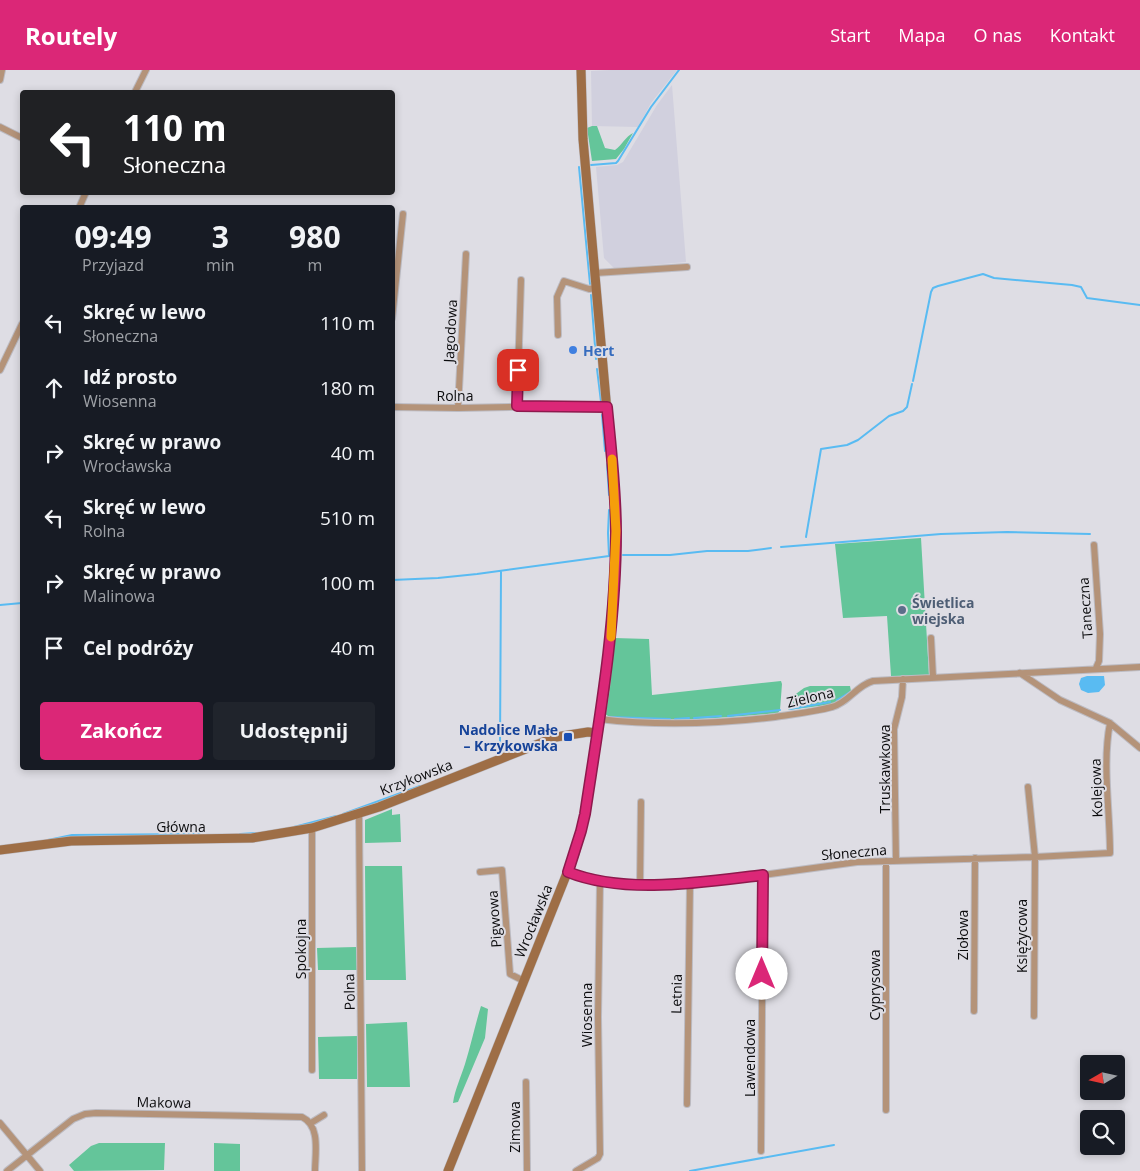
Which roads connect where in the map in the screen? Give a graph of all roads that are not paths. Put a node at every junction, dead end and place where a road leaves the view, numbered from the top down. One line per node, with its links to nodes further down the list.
1 (2, 70): 4 (street)
2 (146, 70): 5 (street)
3 (581, 70): 11 (street, Wrocławska)
4 (0, 80)
5 (135, 90)
6 (0, 127): 7 (street)
7 (20, 137)
8 (403, 214): 14 (street)
9 (466, 254): 21 (street, Jagodowa)
10 (687, 267): 11 (street)
11 (595, 273): 13 (street, Wrocławska)
12 (521, 280): 19 (street)
13 (597, 288): 16 (street); 18 (street, Wrocławska)
14 (395, 290)
15 (20, 328): 17 (street)
16 (558, 335)
17 (0, 370)
18 (607, 404): 19 (street, Rolna); 29 (street, Wrocławska)
19 (517, 406): 21 (street, Rolna)
20 (395, 407): 21 (street, Rolna)
21 (458, 408)
22 (1094, 545): 25 (street, Taneczna)
23 (930, 638): 27 (street)
24 (1140, 667): 25 (street, Zielona)
25 (1096, 668): 26 (street, Zielona)
26 (1019, 673): 27 (street, Zielona); 30 (street)
27 (933, 678): 28 (street, Zielona)
28 (903, 679): 29 (street, Zielona); 42 (street, Truskawkowa)
29 (599, 719): 31 (street, Wrocławska)
30 (1110, 722): 32 (street); 38 (street, Kolejowa)
31 (597, 733): 35 (street, Krzykowska); 44 (street, Wrocławska)
32 (1140, 748)
33 (1028, 787): 39 (street, Księżycowa)
34 (641, 802): 48 (street)
35 (360, 813): 36 (street, Główna); 64 (street, Polna)
36 (312, 828): 37 (street, Główna); 52 (street, Spokojna)
37 (0, 850)
38 (1110, 852): 39 (street, Słoneczna)
39 (1035, 857): 40 (street, Słoneczna); 51 (street, Księżycowa)
40 (975, 858): 42 (street, Słoneczna); 50 (street, Ziołowa)
41 (886, 860): 42 (street, Słoneczna); 45 (street, Słoneczna); 55 (street, Cyprysowa)
42 (896, 860)
43 (480, 872): 49 (street, Pigwowa)
44 (568, 872): 46 (street); 49 (street, Wrocławska)
45 (763, 875): 47 (street, Słoneczna); 59 (street, Lawendowa)
46 (600, 881): 48 (street, Słoneczna); 67 (street, Wiosenna)
47 (690, 883): 48 (street, Słoneczna); 54 (street, Letnia)
48 (640, 885)
49 (524, 981): 65 (street, Wrocławska)
50 (974, 1011)
51 (1034, 1016)
52 (312, 1070)
53 (526, 1082): 66 (street, Zimowa)
54 (687, 1104)
55 (886, 1110)
56 (324, 1115): 58 (street)
57 (0, 1123): 60 (street)
58 (311, 1124): 60 (street, Makowa); 63 (street)
59 (761, 1151)
60 (27, 1155): 61 (street, Makowa); 62 (street)
61 (7, 1171)
62 (40, 1171)
63 (315, 1171)
64 (362, 1171)
65 (448, 1171)
66 (527, 1171)
67 (576, 1171)

